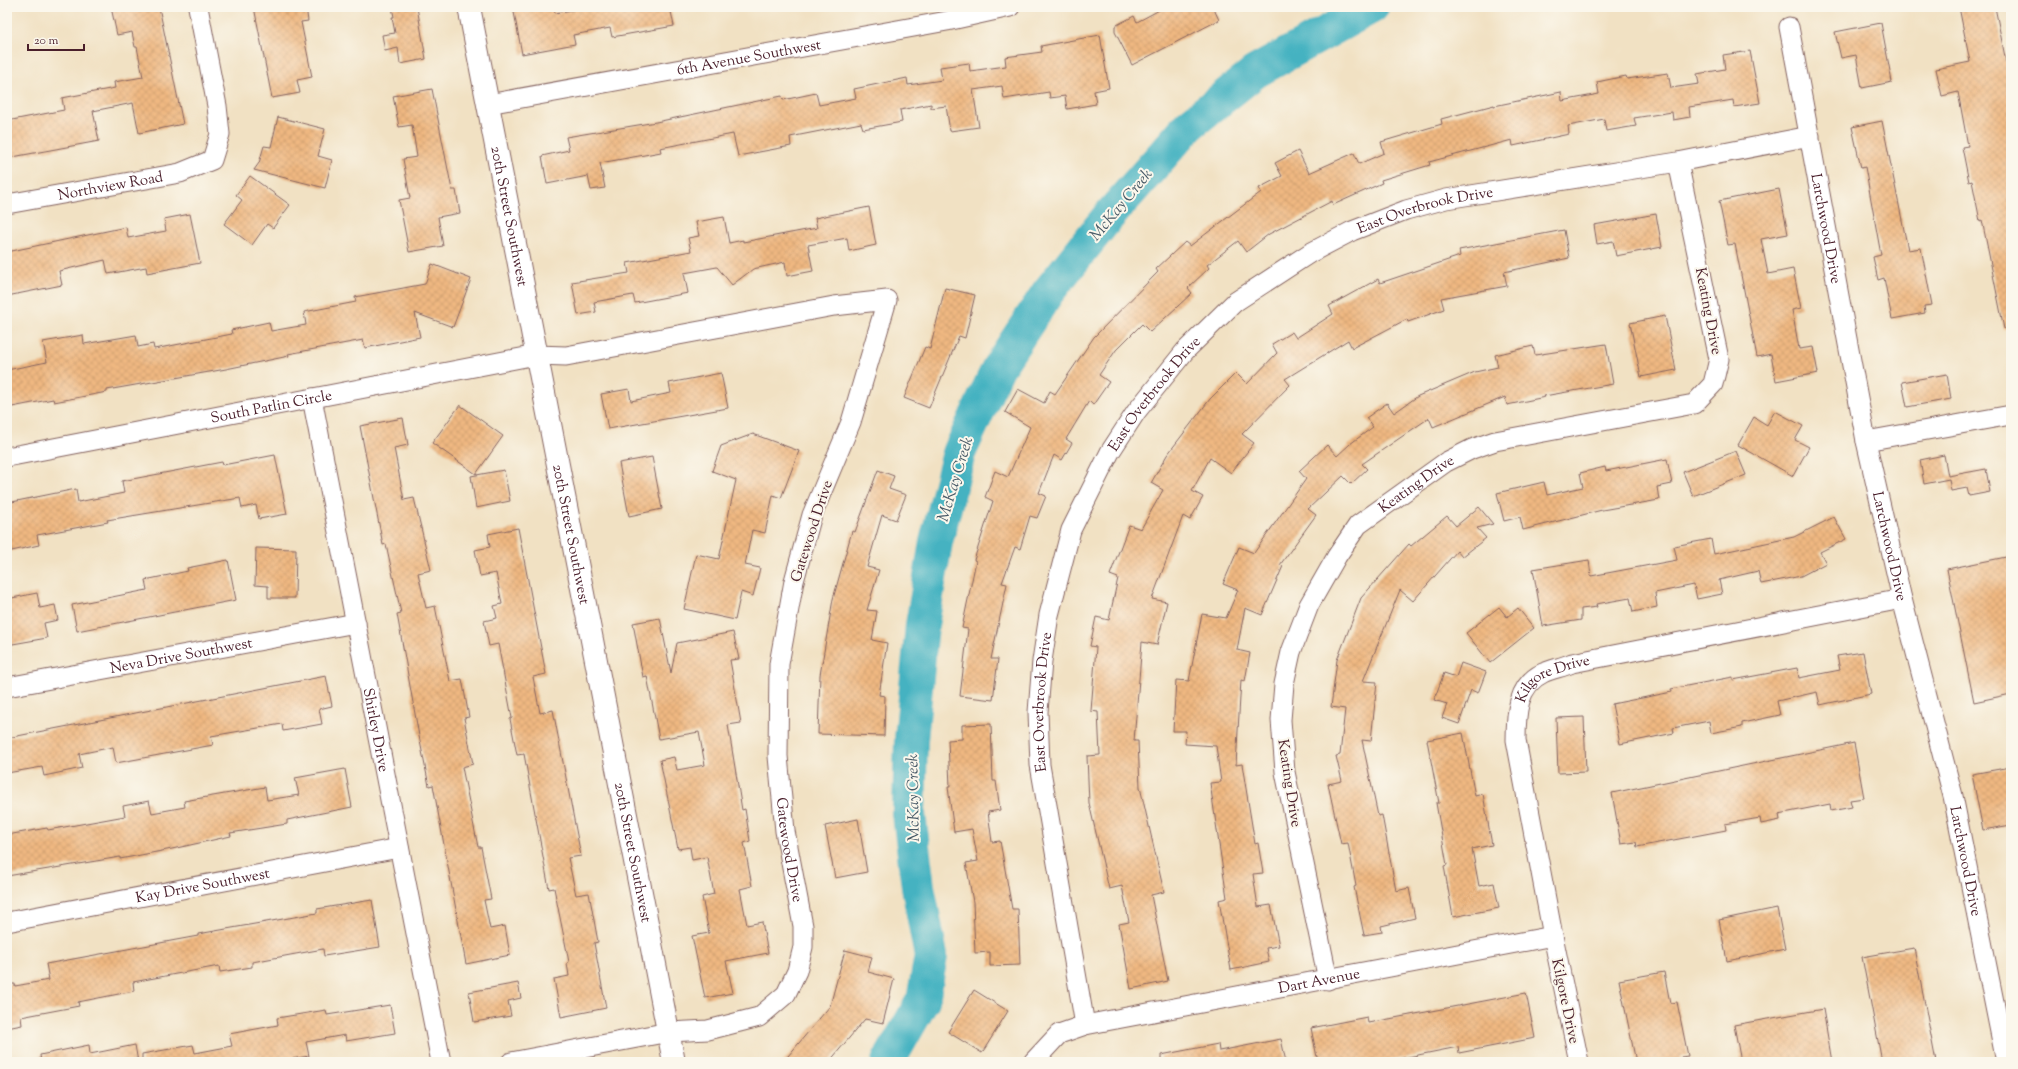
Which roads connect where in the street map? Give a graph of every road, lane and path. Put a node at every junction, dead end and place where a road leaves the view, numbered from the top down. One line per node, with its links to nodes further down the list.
1 (198, 7): 9 (street, Northview Road)
2 (469, 7): 6 (street, 20th Street Southwest)
3 (1010, 7): 4 (street, 6th Avenue Southwest)
4 (946, 14): 6 (street, 6th Avenue Southwest)
5 (1790, 27): 7 (street, Larchwood Drive)
6 (488, 104): 10 (street, 20th Street Southwest)
7 (1810, 136): 8 (street, East Overbrook Drive); 13 (street, Larchwood Drive)
8 (1678, 162): 21 (street, Keating Drive); 22 (street, East Overbrook Drive)
9 (7, 204)
10 (536, 356): 11 (street, South Patlin Circle); 23 (street, 20th Street Southwest); 23 (street, Gatewood Drive)
11 (312, 398): 14 (street, South Patlin Circle); 16 (street, Shirley Drive)
12 (2011, 415): 13 (street)
13 (1866, 441): 15 (street, Larchwood Drive)
14 (7, 457)
15 (1902, 599): 20 (street, Kilgore Drive); 29 (street, Larchwood Drive)
16 (356, 623): 17 (street, Neva Drive Southwest); 18 (street, Shirley Drive)
17 (7, 687)
18 (398, 848): 19 (street, Kay Drive Southwest); 24 (street, Shirley Drive)
19 (7, 922)
20 (1553, 936): 21 (street, Dart Avenue); 28 (street, Kilgore Drive)
21 (1328, 980): 22 (street, Dart Avenue)
22 (1085, 1025): 27 (street)
23 (669, 1032): 25 (street); 26 (street, 20th Street Southwest)
24 (441, 1062)
25 (512, 1062)
26 (674, 1062)
27 (1032, 1062)
28 (1579, 1062)
29 (2006, 1062)

